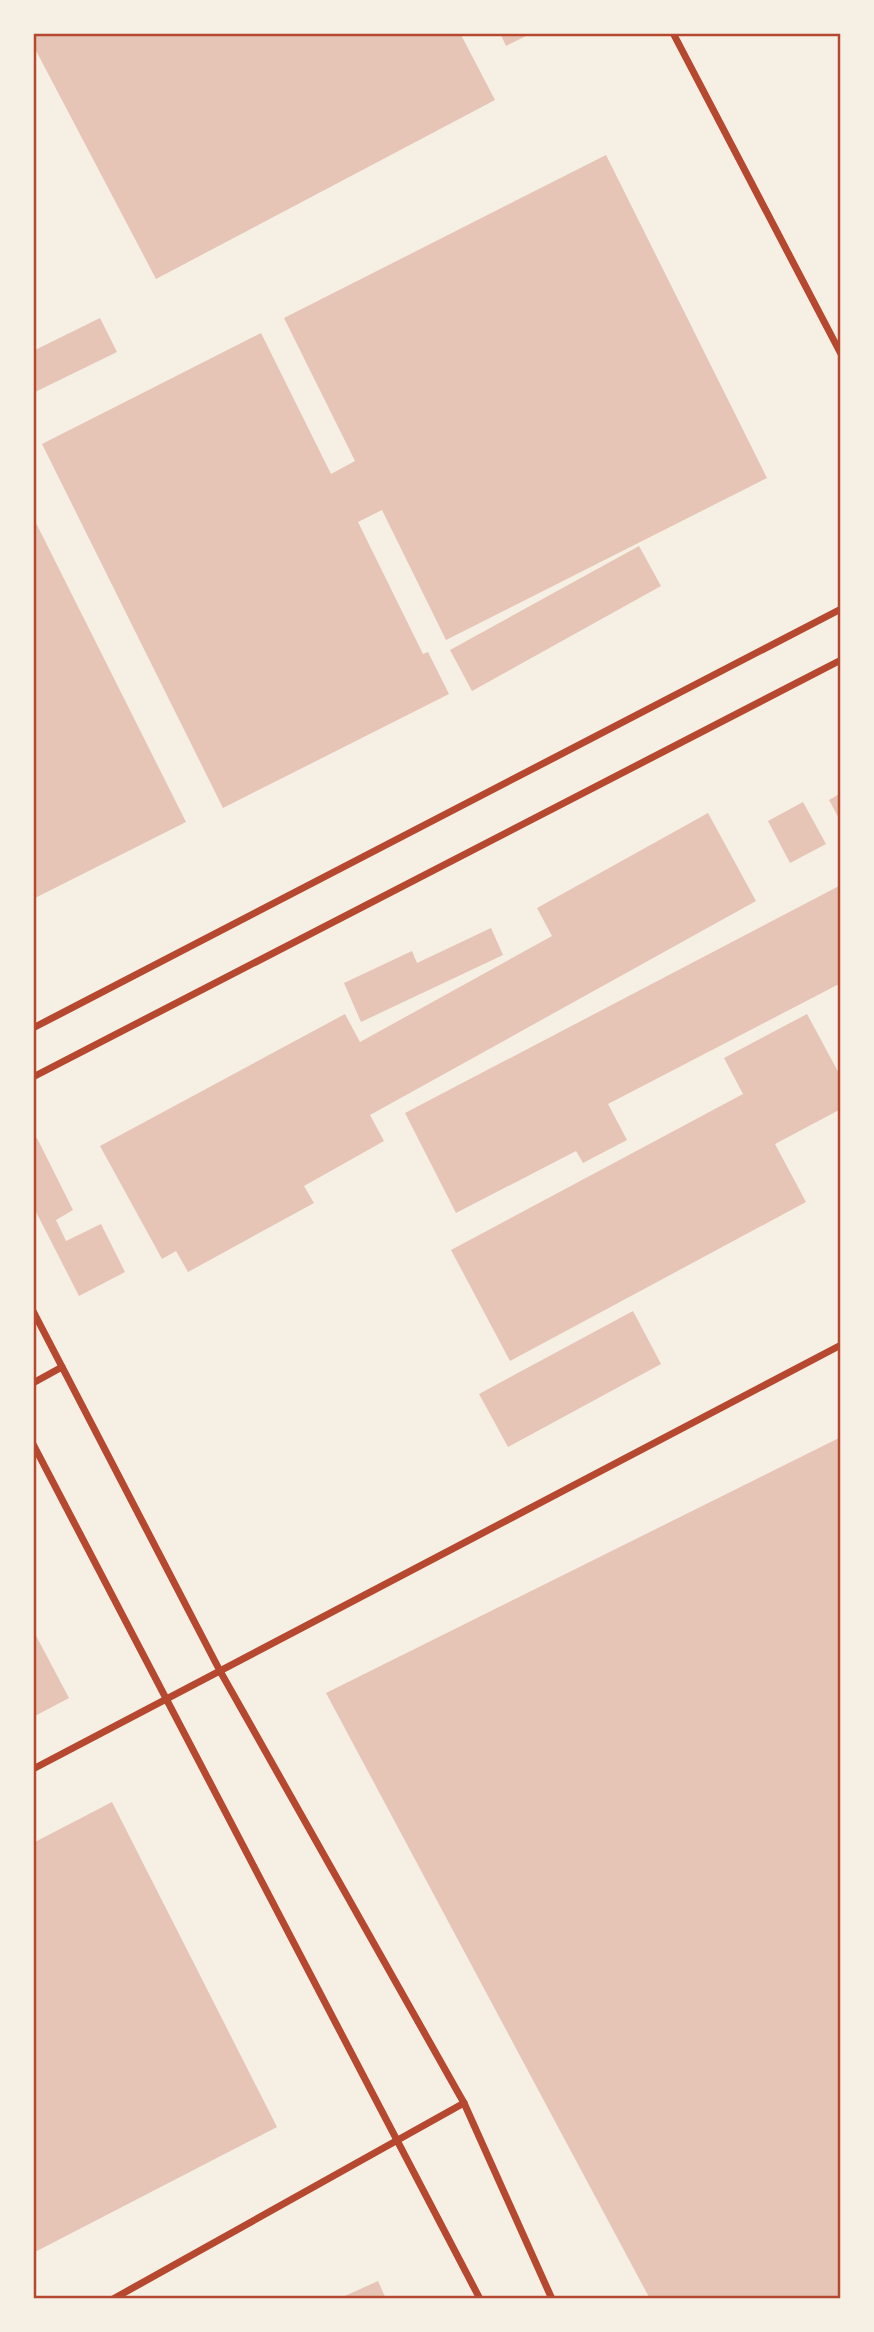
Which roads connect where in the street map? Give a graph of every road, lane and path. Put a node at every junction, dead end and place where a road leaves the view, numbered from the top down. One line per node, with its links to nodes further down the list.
1 (673, 33): 2 (street)
2 (841, 354)
3 (841, 609): 5 (street)
4 (841, 660): 6 (street)
5 (33, 1028)
6 (33, 1077)
7 (33, 1311): 9 (street)
8 (841, 1345): 12 (street)
9 (62, 1367): 10 (street); 12 (street)
10 (33, 1383)
11 (33, 1444): 13 (street)
12 (220, 1671): 13 (street); 15 (street)
13 (166, 1699): 14 (street); 16 (street)
14 (33, 1769)
15 (464, 2103): 16 (street); 19 (street)
16 (397, 2140): 17 (street); 18 (street)
17 (113, 2299)
18 (480, 2299)
19 (552, 2299)

